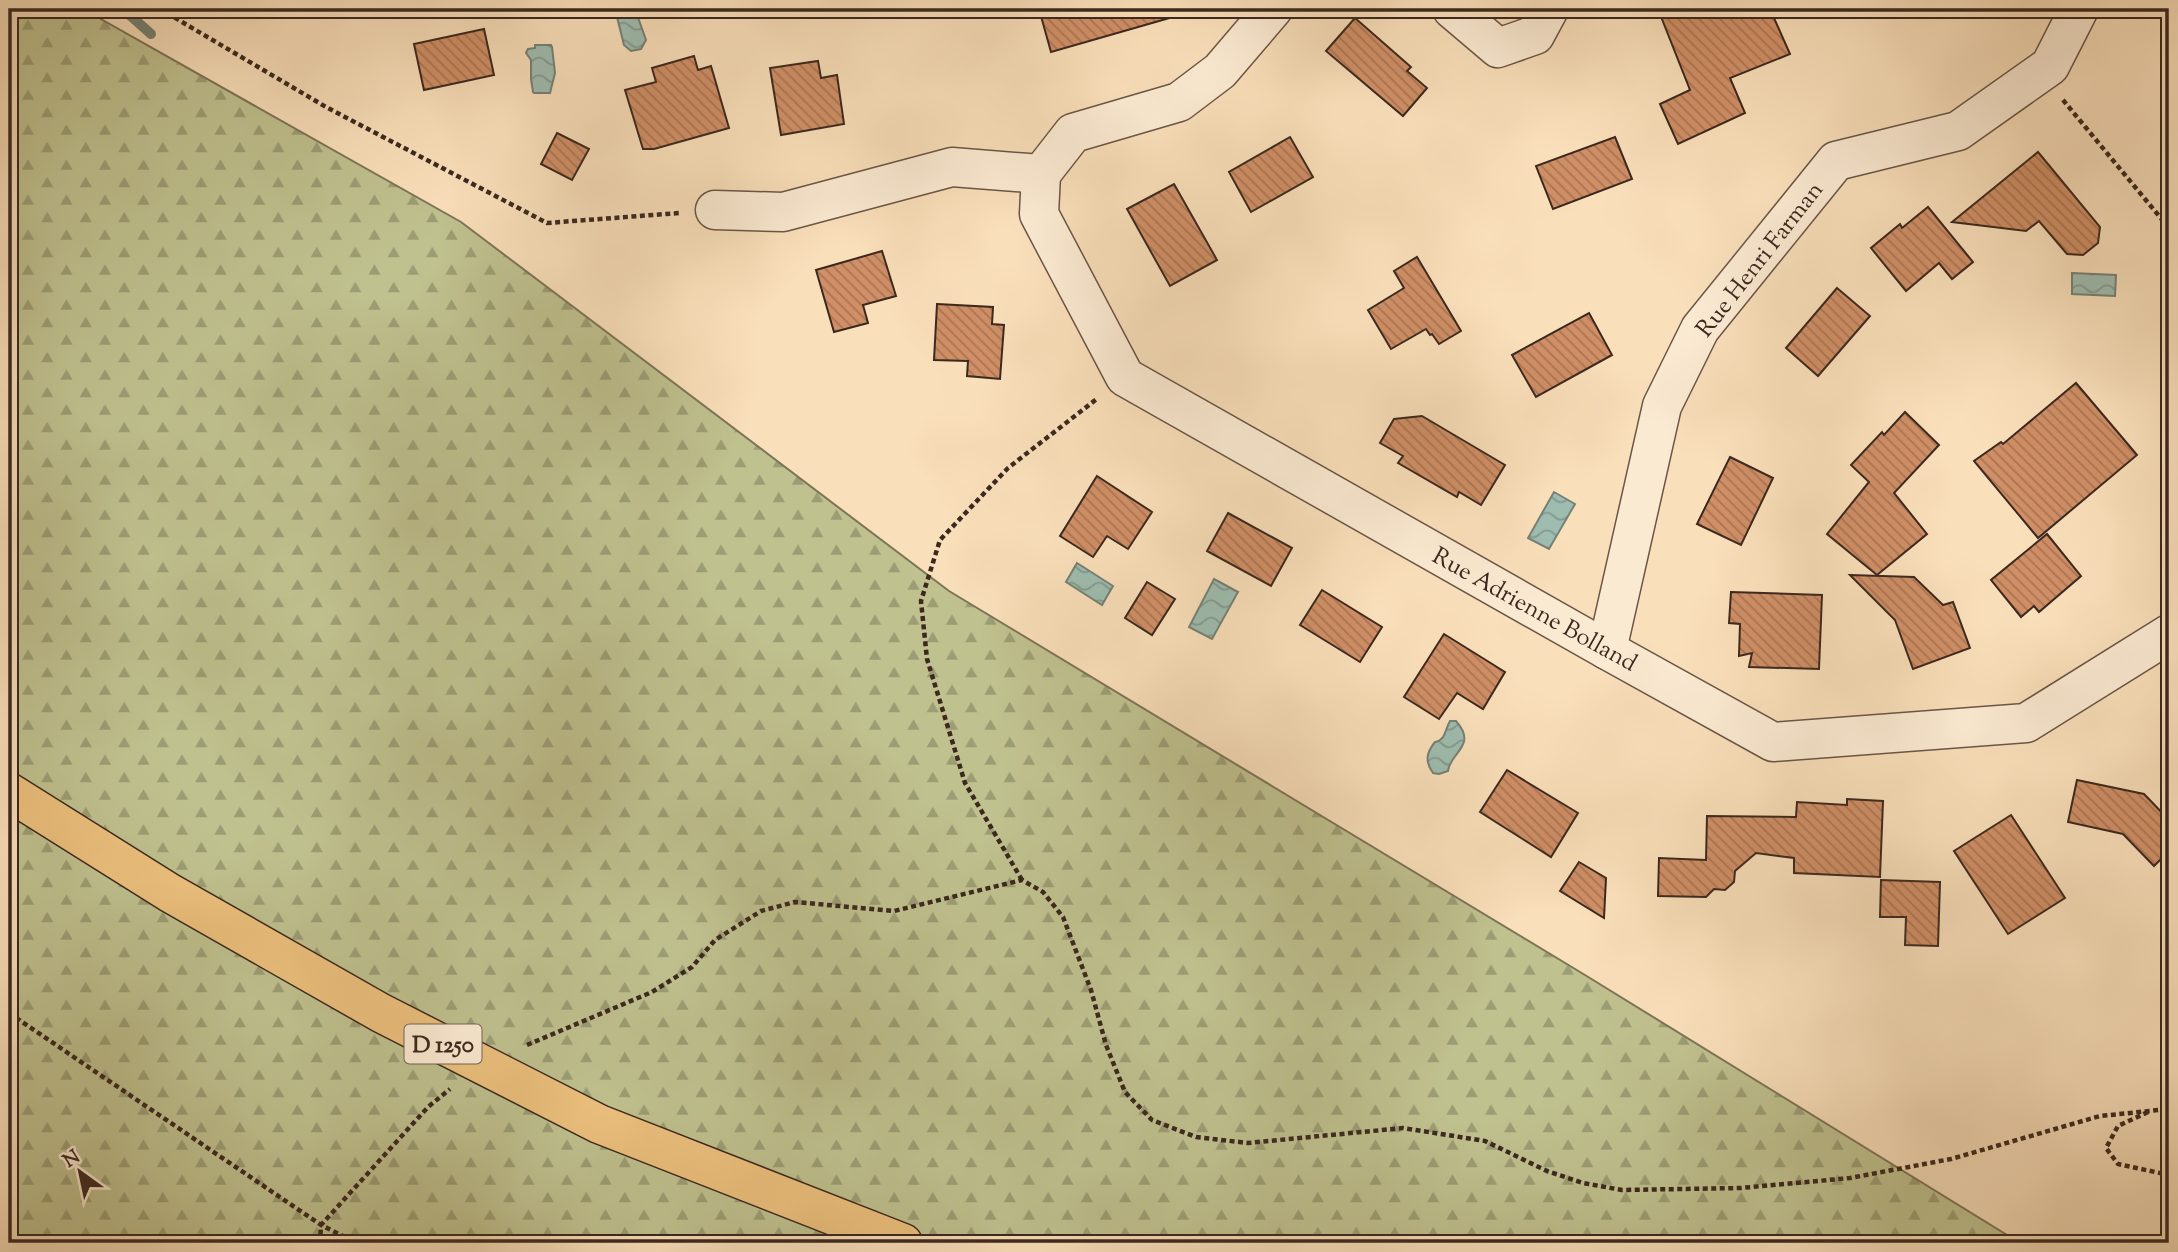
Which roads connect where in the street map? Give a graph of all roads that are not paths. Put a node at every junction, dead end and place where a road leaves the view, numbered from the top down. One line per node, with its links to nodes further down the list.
1 (1272, 9): 5 (street)
2 (1452, 9): 3 (street)
3 (1549, 9)
4 (2079, 9): 8 (street, Rue Henri Farman)
5 (1041, 174): 6 (street); 8 (street, Rue Adrienne Bolland)
6 (715, 210)
7 (2169, 634): 8 (street, Rue Adrienne Bolland)
8 (1607, 650)
9 (9, 792): 10 (main road, D 1250)
10 (903, 1243)

